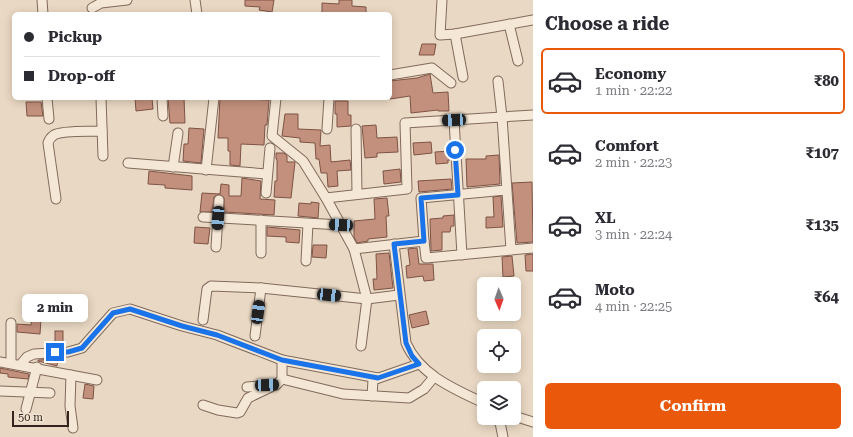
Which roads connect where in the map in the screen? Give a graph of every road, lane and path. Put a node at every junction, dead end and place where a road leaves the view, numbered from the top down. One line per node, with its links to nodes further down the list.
1 (42, 0): 6 (street)
2 (127, 0): 5 (street)
3 (195, 0): 7 (street)
4 (442, 0): 10 (street)
5 (92, 8)
6 (43, 12)
7 (198, 12)
8 (533, 20): 9 (street)
9 (509, 24): 10 (street); 11 (street)
10 (455, 34): 13 (street)
11 (518, 61)
12 (392, 76): 15 (street)
13 (463, 77)
14 (498, 81): 24 (street)
15 (451, 83)
16 (48, 100): 25 (street)
17 (101, 100): 29 (street)
18 (162, 100): 23 (street)
19 (214, 100): 35 (street)
20 (276, 100): 41 (street)
21 (329, 100): 27 (street)
22 (533, 115): 24 (street)
23 (163, 116)
24 (502, 117): 26 (street); 37 (street)
25 (49, 119)
26 (454, 120): 39 (street); 40 (street)
27 (327, 129)
28 (356, 129): 39 (street)
29 (102, 131): 32 (street); 42 (street)
30 (178, 133): 34 (street)
31 (270, 148): 36 (street)
32 (103, 156)
33 (128, 164): 34 (street)
34 (173, 167): 35 (street)
35 (206, 170): 36 (street)
36 (268, 174): 38 (street)
37 (506, 190): 40 (street); 54 (street)
38 (266, 193)
39 (357, 194): 41 (street)
40 (458, 195): 49 (street); 56 (street)
41 (326, 198): 48 (street)
42 (56, 199)
43 (219, 200): 45 (street)
44 (203, 217): 45 (street)
45 (218, 218): 46 (street); 51 (street)
46 (261, 220): 47 (street); 55 (street)
47 (308, 224): 48 (street); 57 (street)
48 (341, 225): 53 (street)
49 (424, 241): 50 (street); 56 (street)
50 (394, 244): 53 (street); 59 (street)
51 (216, 247)
52 (533, 248): 54 (street)
53 (354, 249): 60 (street)
54 (511, 250): 56 (street)
55 (261, 253)
56 (462, 255)
57 (306, 262)
58 (261, 288): 60 (street); 61 (street); 63 (street)
59 (399, 295): 60 (street); 69 (street)
60 (367, 299): 64 (street)
61 (203, 320)
62 (11, 323): 67 (street)
63 (255, 336)
64 (361, 346)
65 (282, 360): 68 (street); 73 (street); 75 (street)
66 (0, 362): 67 (street)
67 (11, 363): 68 (street)
68 (21, 364): 70 (street)
69 (419, 364): 72 (street); 73 (street)
70 (37, 368): 71 (street); 78 (street)
71 (71, 375): 74 (street); 87 (street)
72 (434, 377): 80 (street); 81 (street)
73 (378, 378): 80 (street)
74 (97, 380)
75 (279, 382): 76 (street); 80 (street); 82 (street)
76 (247, 387)
77 (0, 391): 78 (street)
78 (30, 393): 79 (street); 83 (street)
79 (50, 393)
80 (372, 396)
81 (477, 399)
82 (202, 405)
83 (26, 409)
84 (521, 418): 85 (street)
85 (533, 422)
86 (500, 425): 88 (street)
87 (72, 428)
88 (503, 437)

